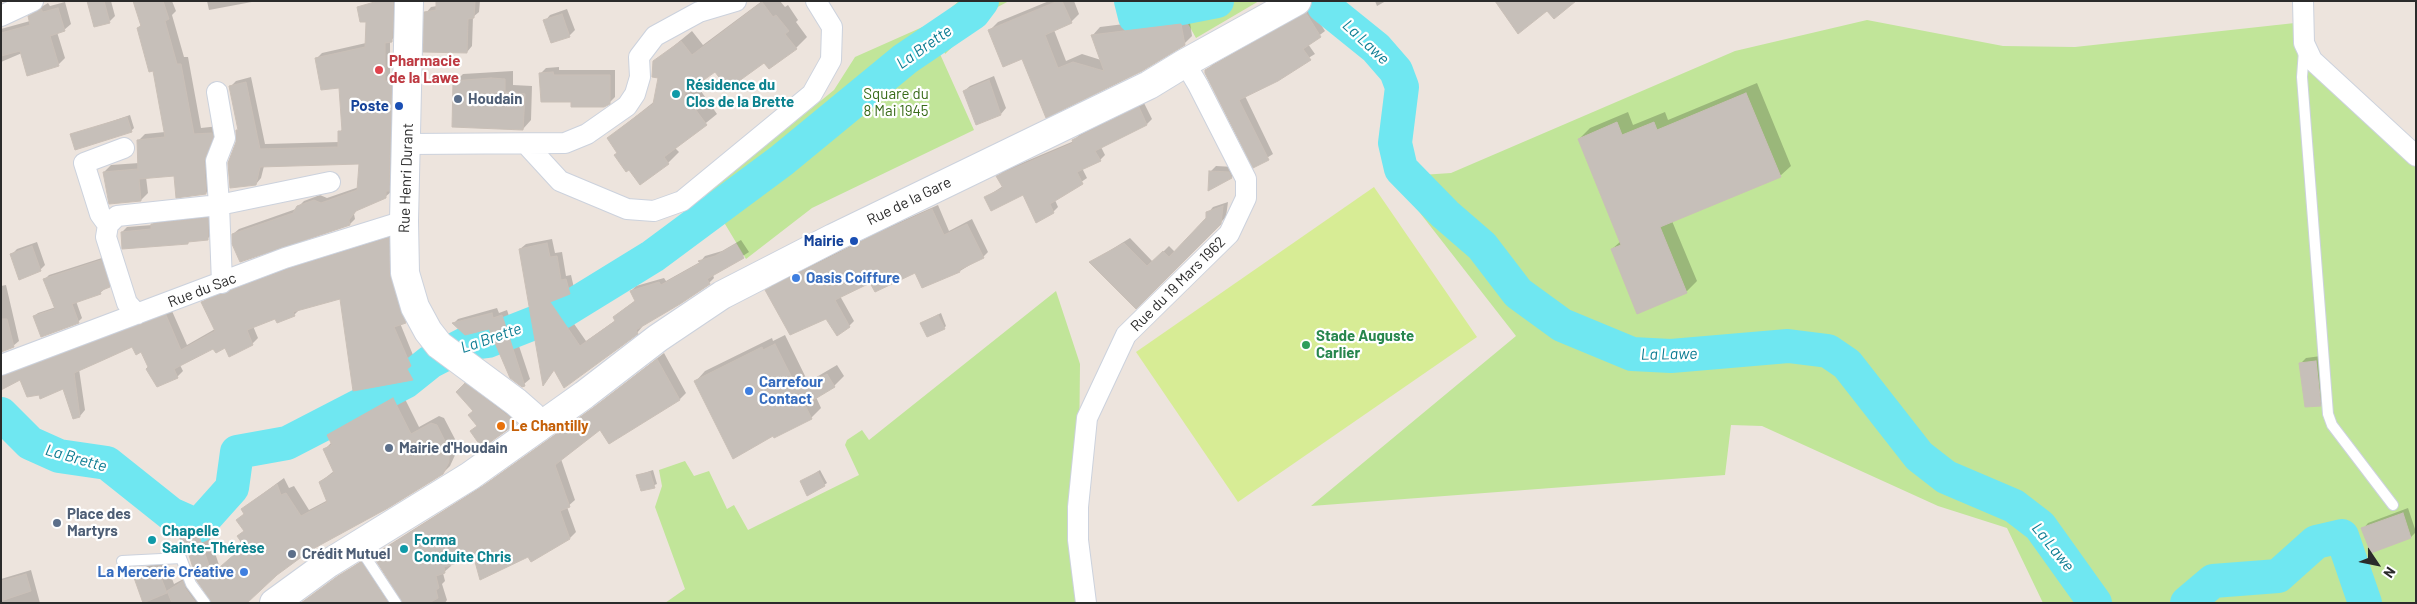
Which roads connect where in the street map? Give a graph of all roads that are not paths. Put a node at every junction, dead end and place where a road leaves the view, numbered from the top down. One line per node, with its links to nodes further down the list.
1 (33, 1): 7 (street)
2 (409, 1): 11 (main road, Rue Henri Durant)
3 (736, 1): 12 (street)
4 (816, 1): 12 (street)
5 (1296, 1): 9 (main road, Rue de la Gare)
6 (2303, 1): 8 (street)
7 (1, 16)
8 (2304, 43): 14 (street); 23 (lane)
9 (1185, 63): 22 (main road, Rue de la Gare); 29 (street, Rue du 19 Mars 1962)
10 (217, 92): 16 (street)
11 (407, 144): 12 (street); 17 (main road, Rue Henri Durant)
12 (526, 144)
13 (124, 148): 18 (street)
14 (2416, 156)
15 (330, 182): 16 (street)
16 (219, 205): 18 (street); 19 (street)
17 (404, 221): 19 (street, Rue du Sac); 22 (main road, Rue Henri Durant)
18 (108, 224): 20 (street)
19 (222, 283): 20 (street, Rue du Sac)
20 (137, 314): 21 (street, Rue du Sac)
21 (1, 365)
22 (538, 428): 24 (main road, Rue de la Gare)
23 (2392, 505)
24 (358, 546): 27 (main road, Rue de la Gare); 28 (lane)
25 (122, 562): 26 (lane)
26 (205, 603)
27 (274, 603)
28 (396, 603)
29 (1086, 603)

